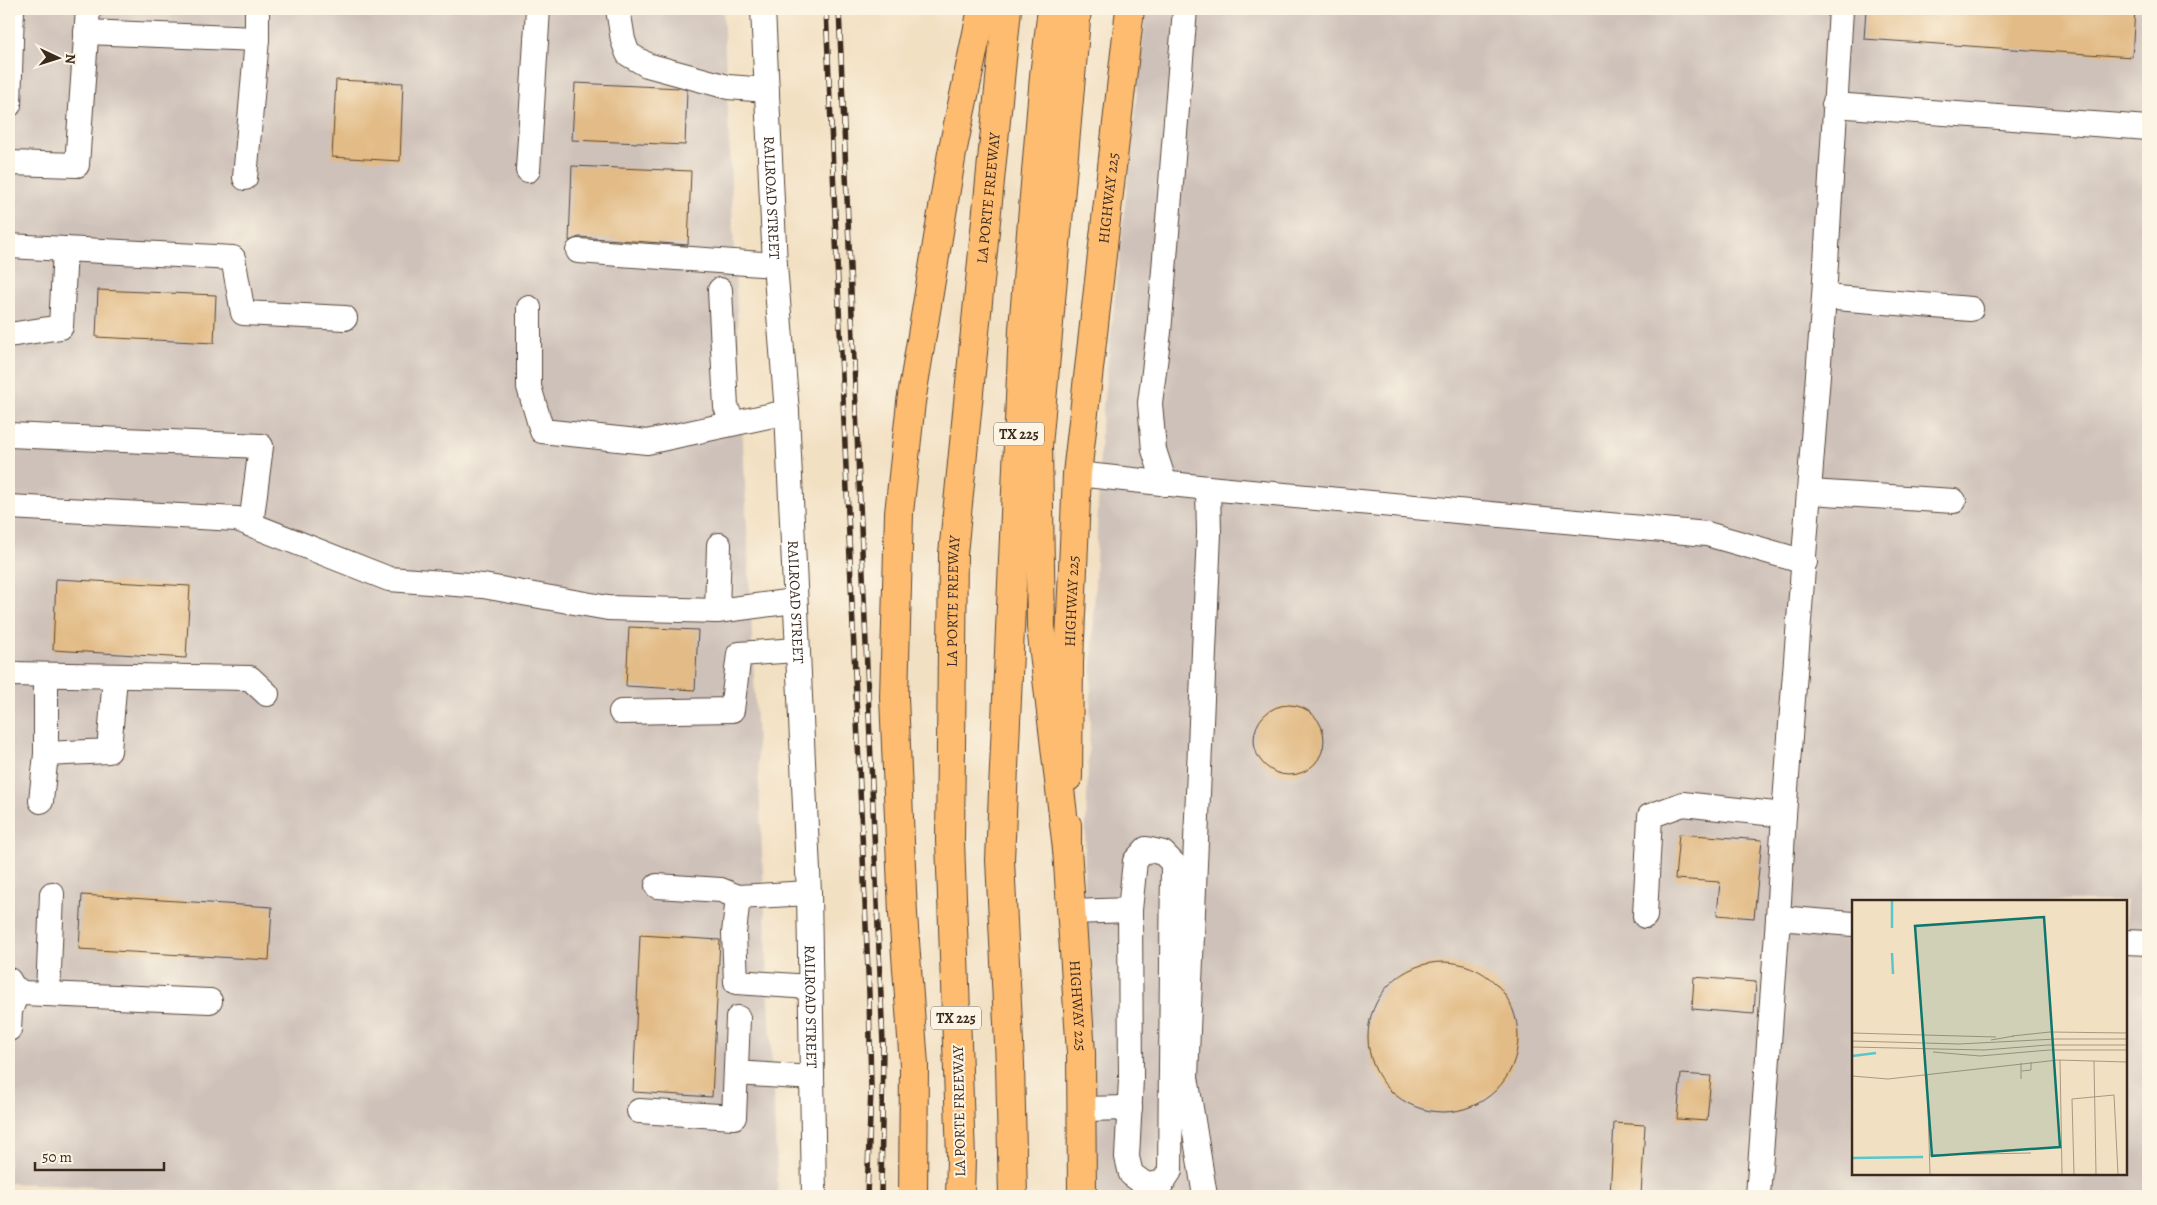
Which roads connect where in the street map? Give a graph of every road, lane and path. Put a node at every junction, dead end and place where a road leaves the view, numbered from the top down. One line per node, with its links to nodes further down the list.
1 (12, 9): 18 (street)
2 (88, 9): 15 (street)
3 (257, 9): 16 (street)
4 (538, 9): 22 (street)
5 (618, 9): 17 (street)
6 (747, 9): 7 (street)
7 (763, 9): 17 (street, RAILROAD STREET)
8 (982, 9): 81 (main road)
9 (1007, 9): 82 (main road, LA PORTE FREEWAY / TX 225)
10 (1052, 9): 83 (main road, TX 225)
11 (1078, 9): 57 (main road)
12 (1130, 9): 37 (main road, HIGHWAY 225)
13 (1185, 9): 38 (street)
14 (1841, 9): 19 (street)
15 (86, 32): 16 (street); 21 (street)
16 (257, 39): 23 (street)
17 (768, 90): 27 (street, RAILROAD STREET)
18 (9, 105)
19 (1834, 106): 20 (street); 29 (street)
20 (2148, 128)
21 (9, 163)
22 (528, 170)
23 (245, 178)
24 (9, 246): 25 (street)
25 (65, 249): 32 (street); 33 (street)
26 (578, 250): 27 (street)
27 (776, 265): 34 (street, RAILROAD STREET)
28 (720, 290): 35 (street)
29 (1824, 297): 31 (street); 40 (street)
30 (529, 308): 35 (street)
31 (1971, 309)
32 (345, 318)
33 (9, 335)
34 (787, 412): 35 (street); 46 (street, RAILROAD STREET)
35 (732, 422)
36 (9, 434): 43 (street)
37 (1077, 474): 38 (street); 57 (main road, HIGHWAY 225)
38 (1166, 484): 39 (street)
39 (1208, 488): 45 (street); 85 (street)
40 (1810, 492): 41 (street); 45 (street)
41 (1954, 501)
42 (9, 507): 43 (street)
43 (251, 525): 47 (street)
44 (720, 544): 47 (street)
45 (1805, 562): 56 (street)
46 (794, 601): 47 (street); 48 (street, RAILROAD STREET)
47 (717, 610)
48 (797, 650): 53 (street); 59 (street, RAILROAD STREET)
49 (9, 674): 50 (street)
50 (46, 675): 51 (street); 54 (street)
51 (115, 676): 52 (street); 54 (street)
52 (267, 694)
53 (620, 712)
54 (46, 754): 55 (street)
55 (41, 801)
56 (1784, 815): 64 (street); 65 (street)
57 (1067, 849): 63 (main road, HIGHWAY 225)
58 (657, 886): 61 (street)
59 (809, 893): 61 (street); 70 (street, RAILROAD STREET)
60 (52, 894): 71 (street)
61 (738, 897): 70 (street)
62 (1130, 910): 63 (street); 77 (street); 77 (street)
63 (1072, 912): 78 (main road, HIGHWAY 225)
64 (1645, 916)
65 (1778, 918): 66 (street); 86 (street)
66 (1852, 924)
67 (2127, 942): 68 (street)
68 (2148, 943)
69 (13, 985): 71 (street); 74 (street)
70 (810, 987): 76 (street, RAILROAD STREET)
71 (48, 994): 72 (street)
72 (210, 1001)
73 (738, 1018): 75 (street)
74 (9, 1030)
75 (736, 1073): 76 (street); 79 (street)
76 (812, 1078): 80 (street, RAILROAD STREET)
77 (1130, 1108): 78 (street)
78 (1082, 1109): 84 (main road, HIGHWAY 225)
79 (639, 1111)
80 (814, 1196)
81 (913, 1196)
82 (960, 1196)
83 (1014, 1196)
84 (1082, 1196)
85 (1205, 1196)
86 (1758, 1196)

